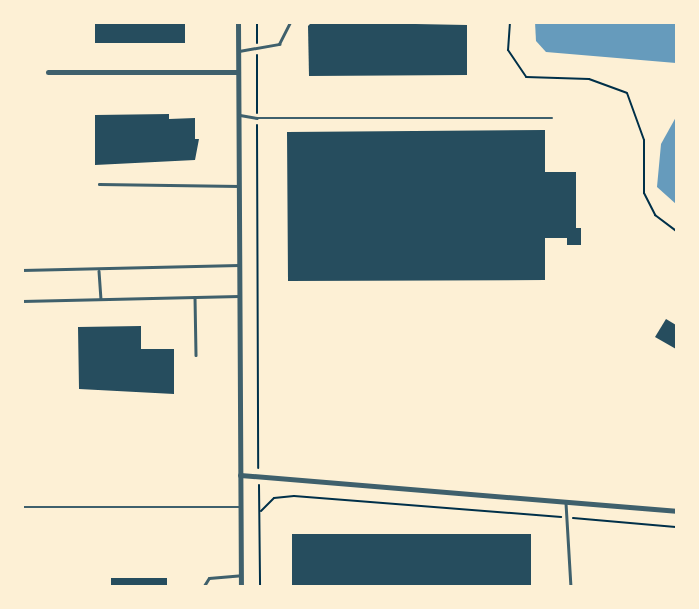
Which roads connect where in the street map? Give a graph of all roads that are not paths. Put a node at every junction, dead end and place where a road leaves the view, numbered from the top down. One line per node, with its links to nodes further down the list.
1 (238, 22): 3 (street)
2 (290, 22): 3 (lane)
3 (238, 51): 5 (street)
4 (48, 72): 5 (street)
5 (238, 72): 6 (street)
6 (238, 114): 7 (lane); 9 (street)
7 (552, 118)
8 (99, 184): 9 (lane)
9 (239, 186): 10 (street)
10 (239, 265): 12 (lane); 13 (street)
11 (22, 270): 12 (lane)
12 (99, 270): 15 (lane)
13 (239, 296): 14 (lane); 18 (street)
14 (195, 297): 15 (lane); 17 (lane)
15 (101, 299): 16 (lane)
16 (22, 300)
17 (196, 355)
18 (240, 475): 19 (street); 20 (street)
19 (566, 502): 22 (street); 26 (lane)
20 (240, 507): 21 (lane); 23 (street)
21 (22, 508)
22 (676, 512)
23 (241, 575): 24 (lane); 25 (street)
24 (204, 586)
25 (241, 586)
26 (570, 586)

